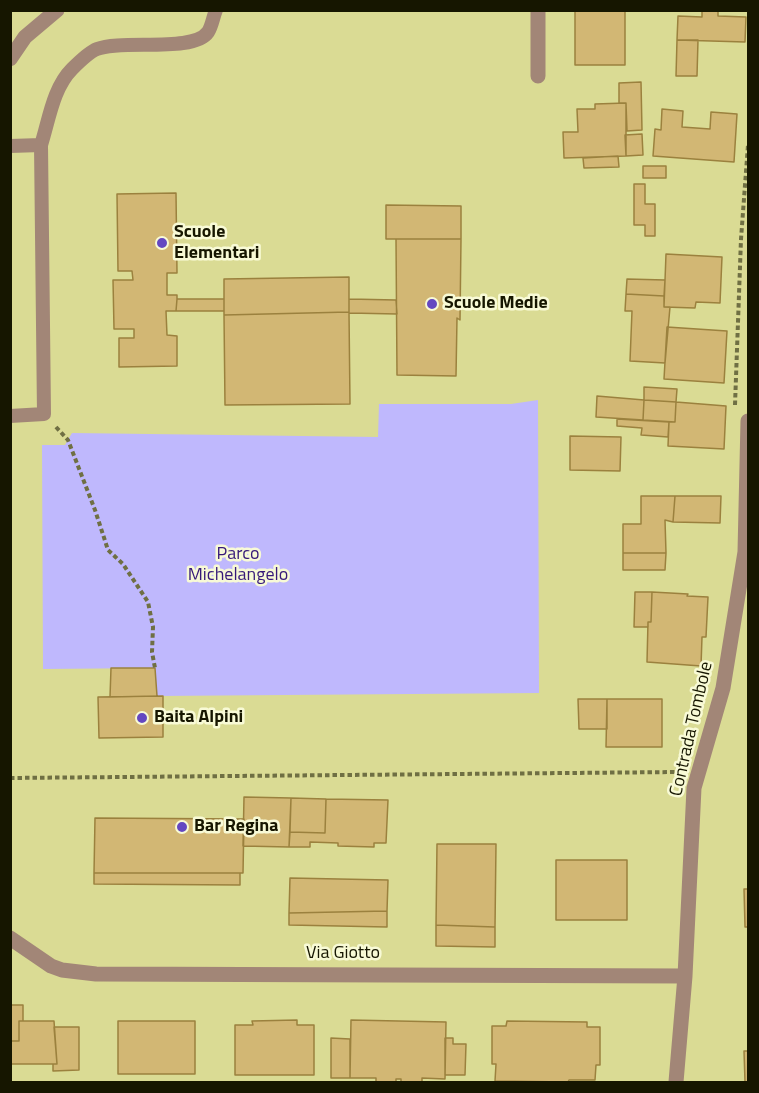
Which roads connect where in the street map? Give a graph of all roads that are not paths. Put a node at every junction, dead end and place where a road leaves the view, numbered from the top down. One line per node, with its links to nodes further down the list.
1 (57, 10): 4 (street)
2 (216, 10): 6 (lane)
3 (538, 10): 5 (street)
4 (10, 59)
5 (538, 75)
6 (41, 145): 7 (lane); 8 (lane)
7 (10, 146)
8 (10, 416)
9 (742, 419): 10 (street, Contrada Tombole)
10 (747, 552): 12 (street, Contrada Tombole)
11 (10, 938): 12 (street, Via Giotto)
12 (685, 976): 13 (street, Contrada Tombole)
13 (675, 1083)

